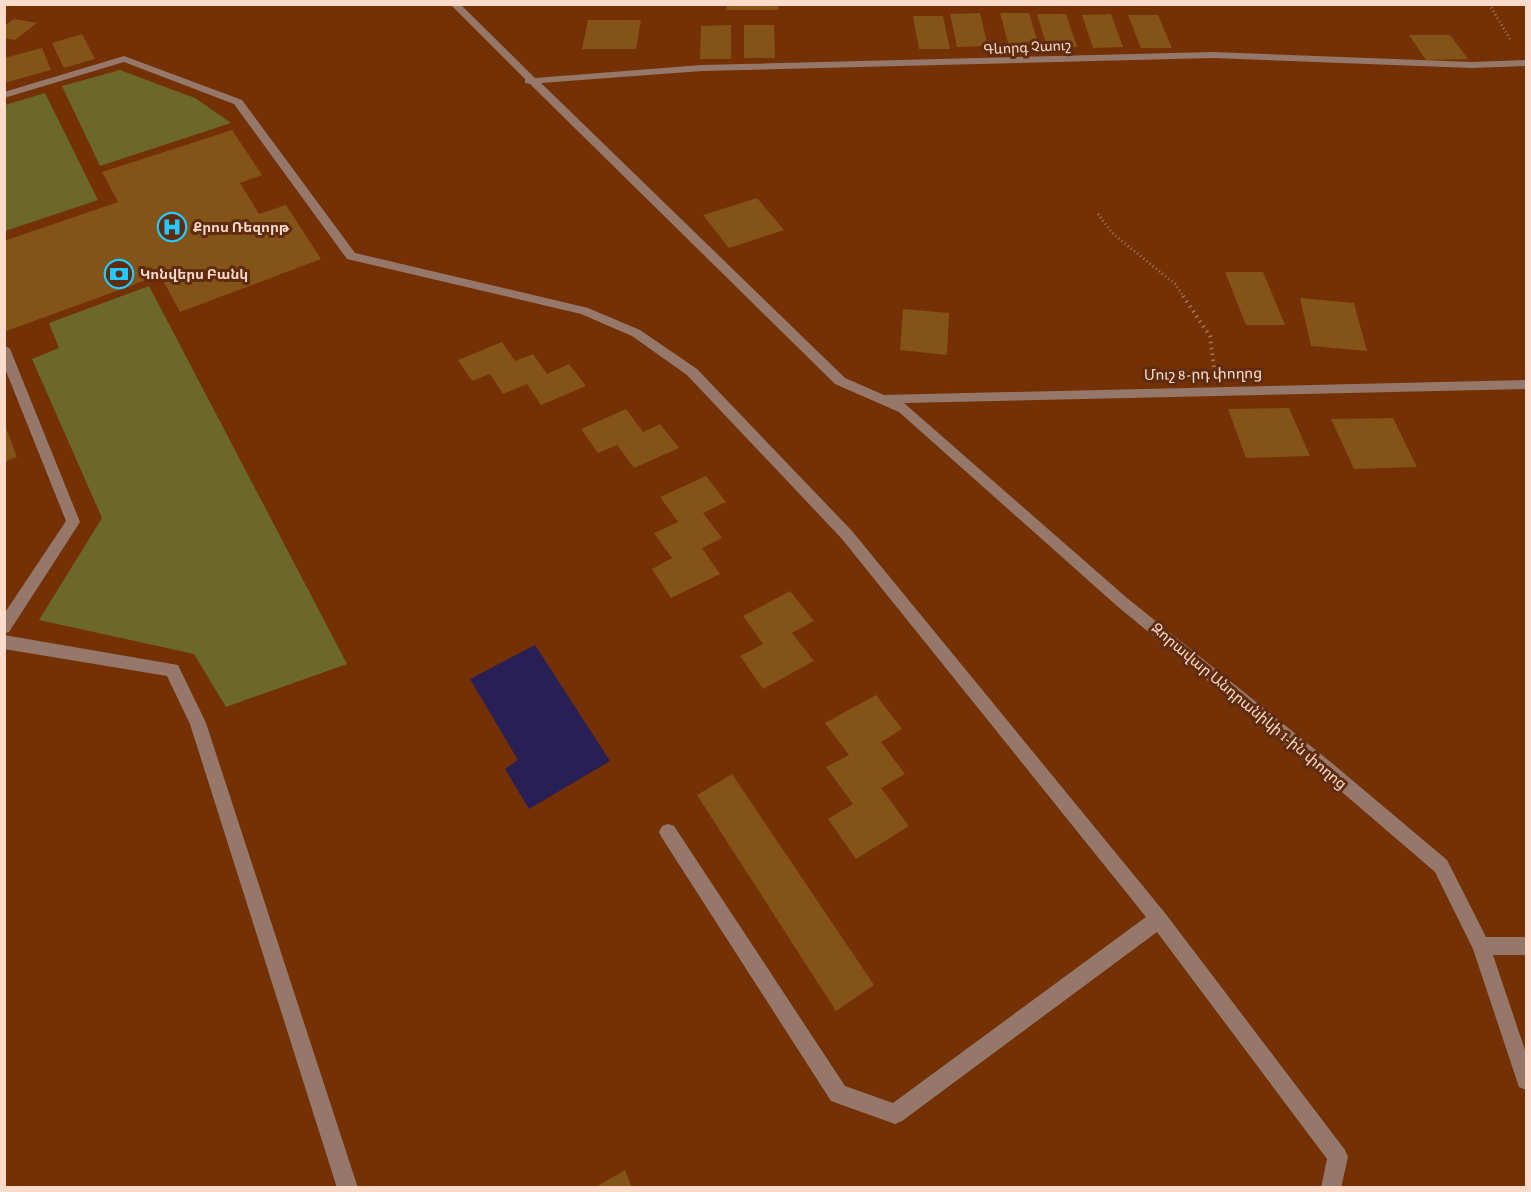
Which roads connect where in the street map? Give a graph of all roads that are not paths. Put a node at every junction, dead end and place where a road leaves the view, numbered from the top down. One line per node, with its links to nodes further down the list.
1 (454, 4): 3 (street, Զորավար Անդրանիկի 1-ին փողոց)
2 (1526, 63): 3 (street, Գևորգ Չաուշ)
3 (530, 81): 7 (street, Զորավար Անդրանիկի 1-ին փողոց)
4 (4, 95): 11 (street)
5 (4, 349): 8 (street)
6 (1527, 384): 7 (street, Մուշ 8-րդ փողոց)
7 (881, 399): 12 (street, Զորավար Անդրանիկի 1-ին փողոց)
8 (4, 627)
9 (4, 642): 15 (street)
10 (668, 832): 11 (street)
11 (1158, 919): 16 (street)
12 (1481, 946): 13 (street); 14 (street, Զորավար Անդրանիկի 1-ին փողոց)
13 (1527, 946)
14 (1527, 1080)
15 (348, 1188)
16 (1331, 1188)

